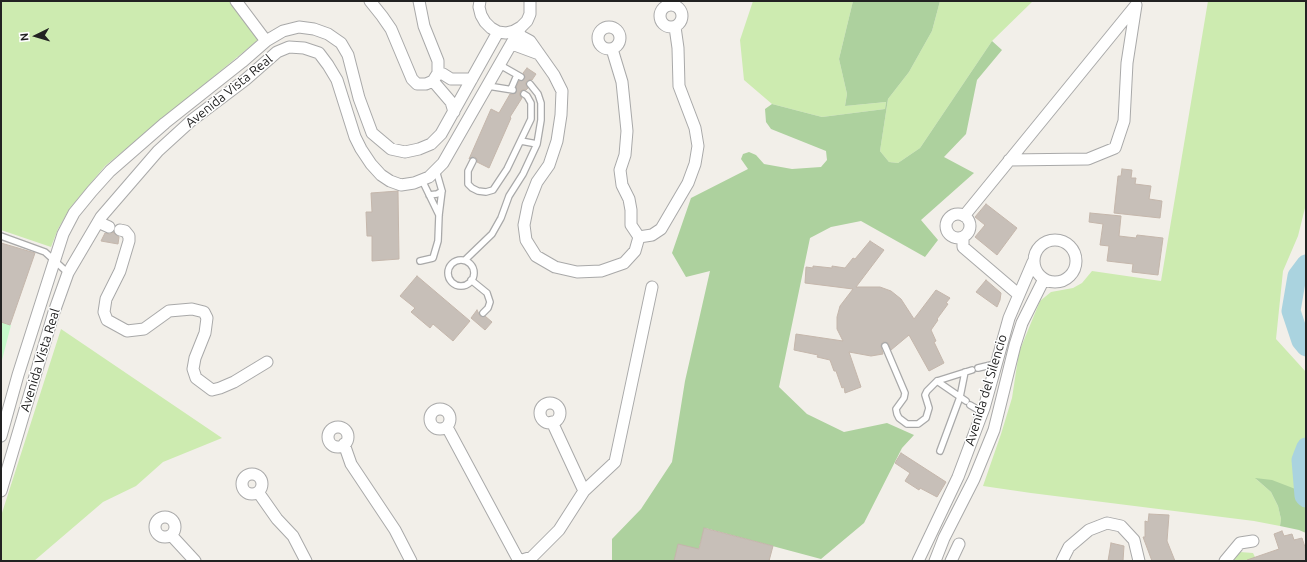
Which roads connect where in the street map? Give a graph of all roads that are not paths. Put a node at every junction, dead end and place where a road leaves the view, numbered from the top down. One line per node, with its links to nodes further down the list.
1 (236, 1): 10 (street)
2 (370, 1): 13 (street)
3 (419, 1): 13 (street)
4 (480, 1): 8 (street)
5 (530, 1): 9 (street, Avenida Vista Real)
6 (1136, 3): 29 (street); 29 (street)
7 (675, 27): 41 (street)
8 (498, 32): 9 (street); 14 (street, Avenida Vista Real)
9 (517, 35): 12 (street, Avenida Vista Real); 41 (street)
10 (266, 41): 18 (street, Avenida Vista Real); 20 (street, Avenida Vista Real)
11 (612, 49): 41 (street)
12 (500, 65): 16 (street, Avenida Vista Real); 16 (lane)
13 (435, 77): 14 (street); 21 (street)
14 (472, 80): 21 (street, Avenida Vista Real)
15 (530, 84): 24 (lane)
16 (488, 86): 31 (street, Avenida Vista Real)
17 (524, 94): 22 (lane)
18 (359, 98): 19 (street); 21 (street, Avenida Vista Real)
19 (346, 108): 23 (street, Avenida Vista Real); 32 (street, Avenida Vista Real)
20 (183, 109): 23 (street); 25 (street, Avenida Vista Real)
21 (454, 112)
22 (531, 119): 24 (lane); 26 (lane)
23 (192, 120): 28 (street, Avenida Vista Real)
24 (542, 120): 27 (lane)
25 (147, 138): 28 (street); 44 (street, Avenida Vista Real)
26 (521, 141): 27 (lane); 30 (lane)
27 (537, 144): 43 (lane)
28 (158, 151): 37 (street, Avenida Vista Real)
29 (1009, 160): 36 (street)
30 (473, 161)
31 (436, 170): 32 (street, Avenida Vista Real); 33 (lane)
32 (422, 180): 34 (lane)
33 (442, 191): 34 (lane); 35 (lane)
34 (429, 195): 35 (lane)
35 (439, 215): 45 (lane)
36 (964, 216): 42 (street); 42 (street)
37 (98, 222): 38 (street); 47 (street, Avenida Vista Real)
38 (109, 227)
39 (123, 231): 54 (street)
40 (1, 236): 44 (lane)
41 (639, 237)
42 (963, 237): 51 (street)
43 (465, 260): 49 (lane); 49 (lane)
44 (54, 261): 47 (lane); 62 (street, Avenida Vista Real)
45 (420, 261)
46 (1033, 262): 48 (street); 48 (street, Avenida del Silencio); 51 (street, Avenida del Silencio)
47 (68, 273): 65 (street, Avenida Vista Real)
48 (1044, 279): 76 (street, Avenida del Silencio)
49 (471, 280): 52 (lane)
50 (652, 287): 66 (street)
51 (1018, 294): 55 (street, Avenida del Silencio)
52 (483, 314)
53 (885, 346): 57 (lane)
54 (267, 362)
55 (995, 364): 56 (lane); 59 (street, Avenida del Silencio)
56 (965, 372): 57 (lane); 58 (lane)
57 (937, 382): 58 (lane)
58 (960, 397): 59 (lane); 64 (lane)
59 (982, 412): 75 (street, Avenida del Silencio)
60 (552, 422): 66 (street)
61 (447, 427): 74 (street)
62 (1, 436)
63 (344, 444): 73 (street)
64 (940, 451)
65 (1, 491)
66 (584, 491): 74 (street)
67 (258, 492): 72 (street)
68 (171, 535): 71 (street)
69 (1253, 541): 80 (street)
70 (959, 544): 77 (street)
71 (195, 561)
72 (306, 561)
73 (411, 561)
74 (519, 561)
75 (918, 561)
76 (935, 561)
77 (951, 561)
78 (1062, 561): 79 (street)
79 (1139, 561)
80 (1225, 561)

